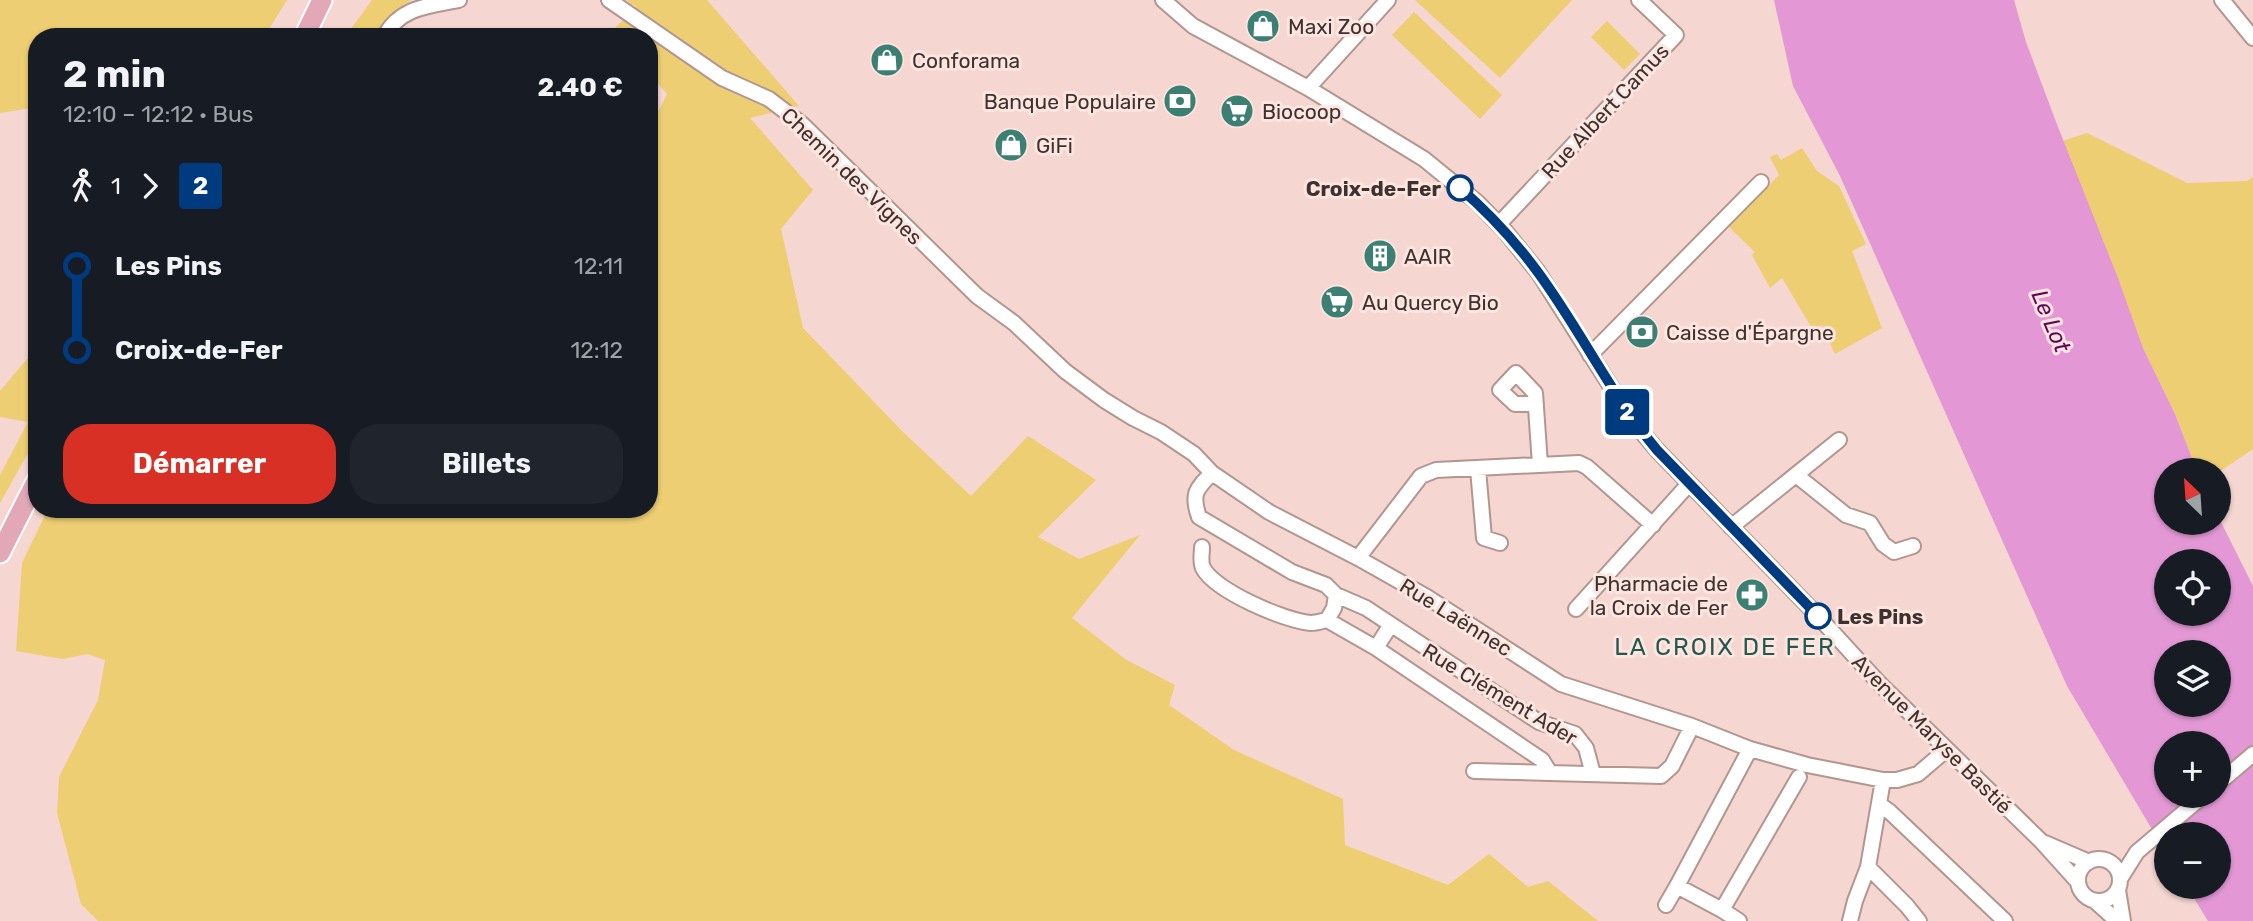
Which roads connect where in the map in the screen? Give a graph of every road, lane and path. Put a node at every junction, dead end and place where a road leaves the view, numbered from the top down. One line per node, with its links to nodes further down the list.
1 (312, 0): 9 (main road)
2 (322, 0): 10 (main road)
3 (459, 0): 11 (street)
4 (609, 0): 12 (street, Chemin des Vignes)
5 (1163, 0): 15 (street, Avenue Maryse Bastié)
6 (1388, 0): 15 (street)
7 (1639, 0): 17 (street, Rue Albert Camus)
8 (2222, 0): 14 (street)
9 (298, 28)
10 (308, 28)
11 (388, 28)
12 (650, 28)
13 (658, 34): 18 (street, Chemin des Vignes)
14 (2253, 38)
15 (1308, 88): 17 (street, Avenue Maryse Bastié)
16 (1761, 182): 19 (street)
17 (1499, 224): 19 (street, Avenue Maryse Bastié)
18 (1014, 323): 24 (street, Rue Laënnec)
19 (1590, 355): 26 (street, Avenue Maryse Bastié)
20 (1536, 404): 22 (street)
21 (1839, 440): 25 (street)
22 (1540, 465): 23 (street); 28 (street)
23 (1478, 469): 30 (street); 34 (street)
24 (1212, 473): 34 (street, Rue Laënnec); 35 (street, Rue Clément Ader)
25 (1796, 475): 29 (street); 31 (street)
26 (1688, 485): 28 (street); 29 (street, Avenue Maryse Bastié)
27 (28, 498): 33 (main road)
28 (1653, 525): 36 (street)
29 (1731, 527): 42 (street, Avenue Maryse Bastié)
30 (1500, 543)
31 (1913, 546)
32 (1202, 547): 37 (street)
33 (0, 553)
34 (1358, 558): 40 (street, Rue Laënnec)
35 (1336, 595): 37 (street); 38 (street, Rue Clément Ader)
36 (1576, 609)
37 (1327, 620): 39 (street)
38 (1390, 626): 39 (street); 47 (street, Rue Clément Ader)
39 (1376, 648): 45 (street)
40 (1692, 726): 41 (street, Rue Laënnec); 47 (street)
41 (1750, 749): 49 (street, Rue Laënnec); 58 (street)
42 (1946, 750): 49 (street, Rue Laënnec); 52 (street, Avenue Maryse Bastié)
43 (2253, 754): 46 (street)
44 (1474, 771): 45 (street)
45 (1550, 773): 47 (street)
46 (2231, 773)
47 (1593, 774)
48 (1799, 777): 61 (street)
49 (1883, 780): 50 (street)
50 (1879, 804): 55 (street); 65 (street)
51 (2188, 808): 53 (street)
52 (2041, 841): 54 (street, Avenue Maryse Bastié); 56 (street, Avenue Maryse Bastié)
53 (2124, 859): 54 (street); 57 (street)
54 (2089, 862): 56 (street)
55 (1868, 867): 63 (street); 64 (street)
56 (2078, 882): 59 (street, Avenue Maryse Bastié)
57 (2119, 885): 59 (street); 67 (street)
58 (1677, 886): 60 (street); 61 (street)
59 (2095, 901): 66 (street, Avenue Maryse Bastié)
60 (1666, 905)
61 (1722, 910): 62 (street)
62 (1739, 921)
63 (1850, 921)
64 (1919, 921)
65 (2005, 921)
66 (2117, 921)
67 (2123, 921)

